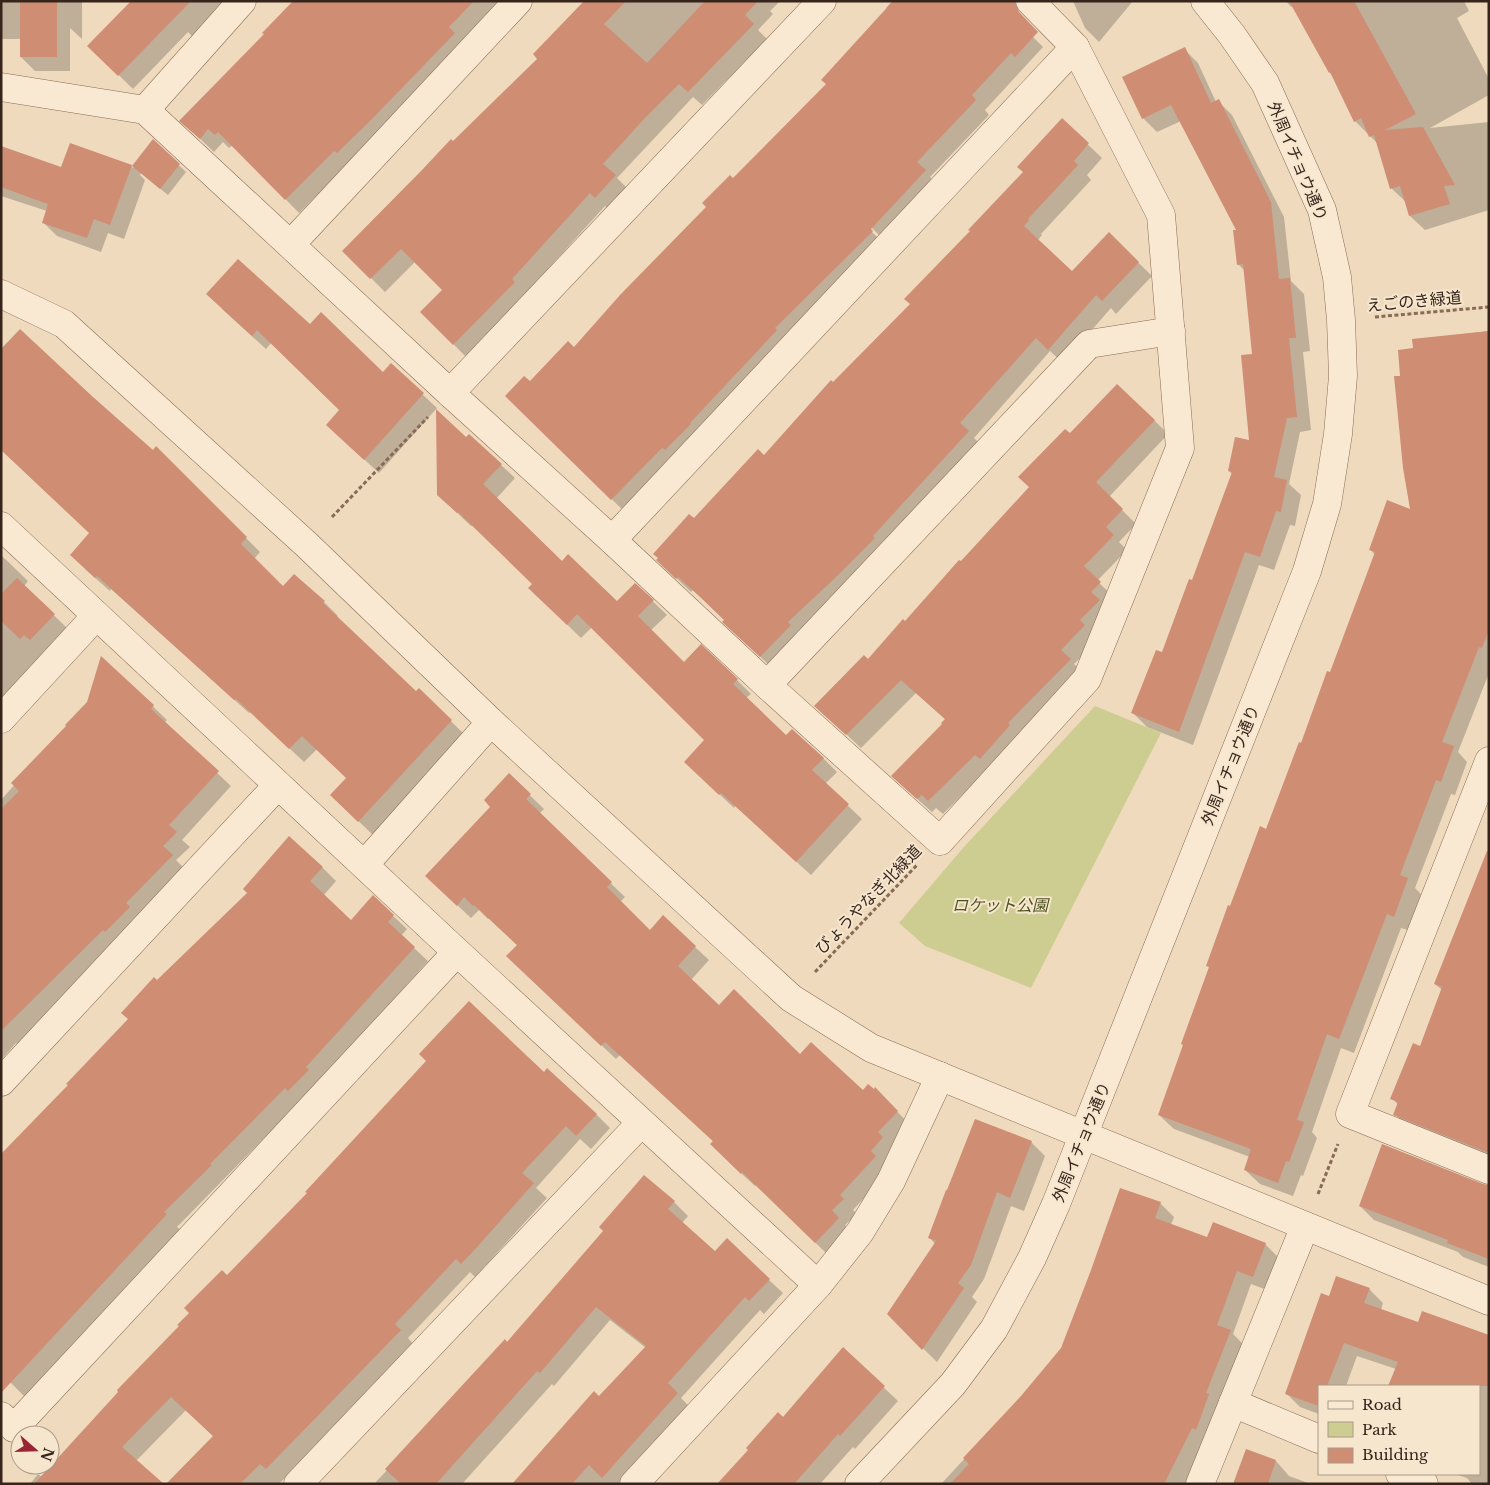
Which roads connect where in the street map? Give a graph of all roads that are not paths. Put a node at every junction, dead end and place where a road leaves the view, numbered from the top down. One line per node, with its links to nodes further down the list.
1 (242, 1): 8 (street)
2 (518, 1): 9 (street)
3 (822, 1): 12 (street)
4 (1030, 1): 6 (street)
5 (1205, 1): 26 (street, 外周イチョウ通り)
6 (1075, 47): 11 (street); 14 (street)
7 (1, 87): 8 (street)
8 (145, 110): 9 (street)
9 (292, 244): 12 (street)
10 (1, 294): 18 (street)
11 (1171, 331): 16 (street); 16 (street)
12 (450, 393): 14 (street)
13 (1, 526): 15 (street)
14 (612, 540): 16 (street)
15 (96, 616): 17 (street); 20 (street)
16 (767, 685)
17 (1, 719)
18 (491, 722): 21 (street); 23 (street)
19 (1489, 761): 27 (street)
20 (278, 785): 21 (street); 24 (street)
21 (364, 865): 22 (street)
22 (457, 952): 25 (street); 32 (street)
23 (940, 1076): 26 (street); 29 (street)
24 (1, 1082)
25 (641, 1123): 29 (street); 34 (street)
26 (1084, 1134): 28 (street); 36 (street, 外周イチョウ通り)
27 (1489, 1170)
28 (1305, 1226): 30 (street); 31 (street)
29 (818, 1285): 35 (street)
30 (1489, 1301)
31 (1233, 1403): 33 (street); 37 (street)
32 (1, 1416)
33 (1318, 1440)
34 (298, 1484)
35 (634, 1484)
36 (859, 1484)
37 (1200, 1484)

